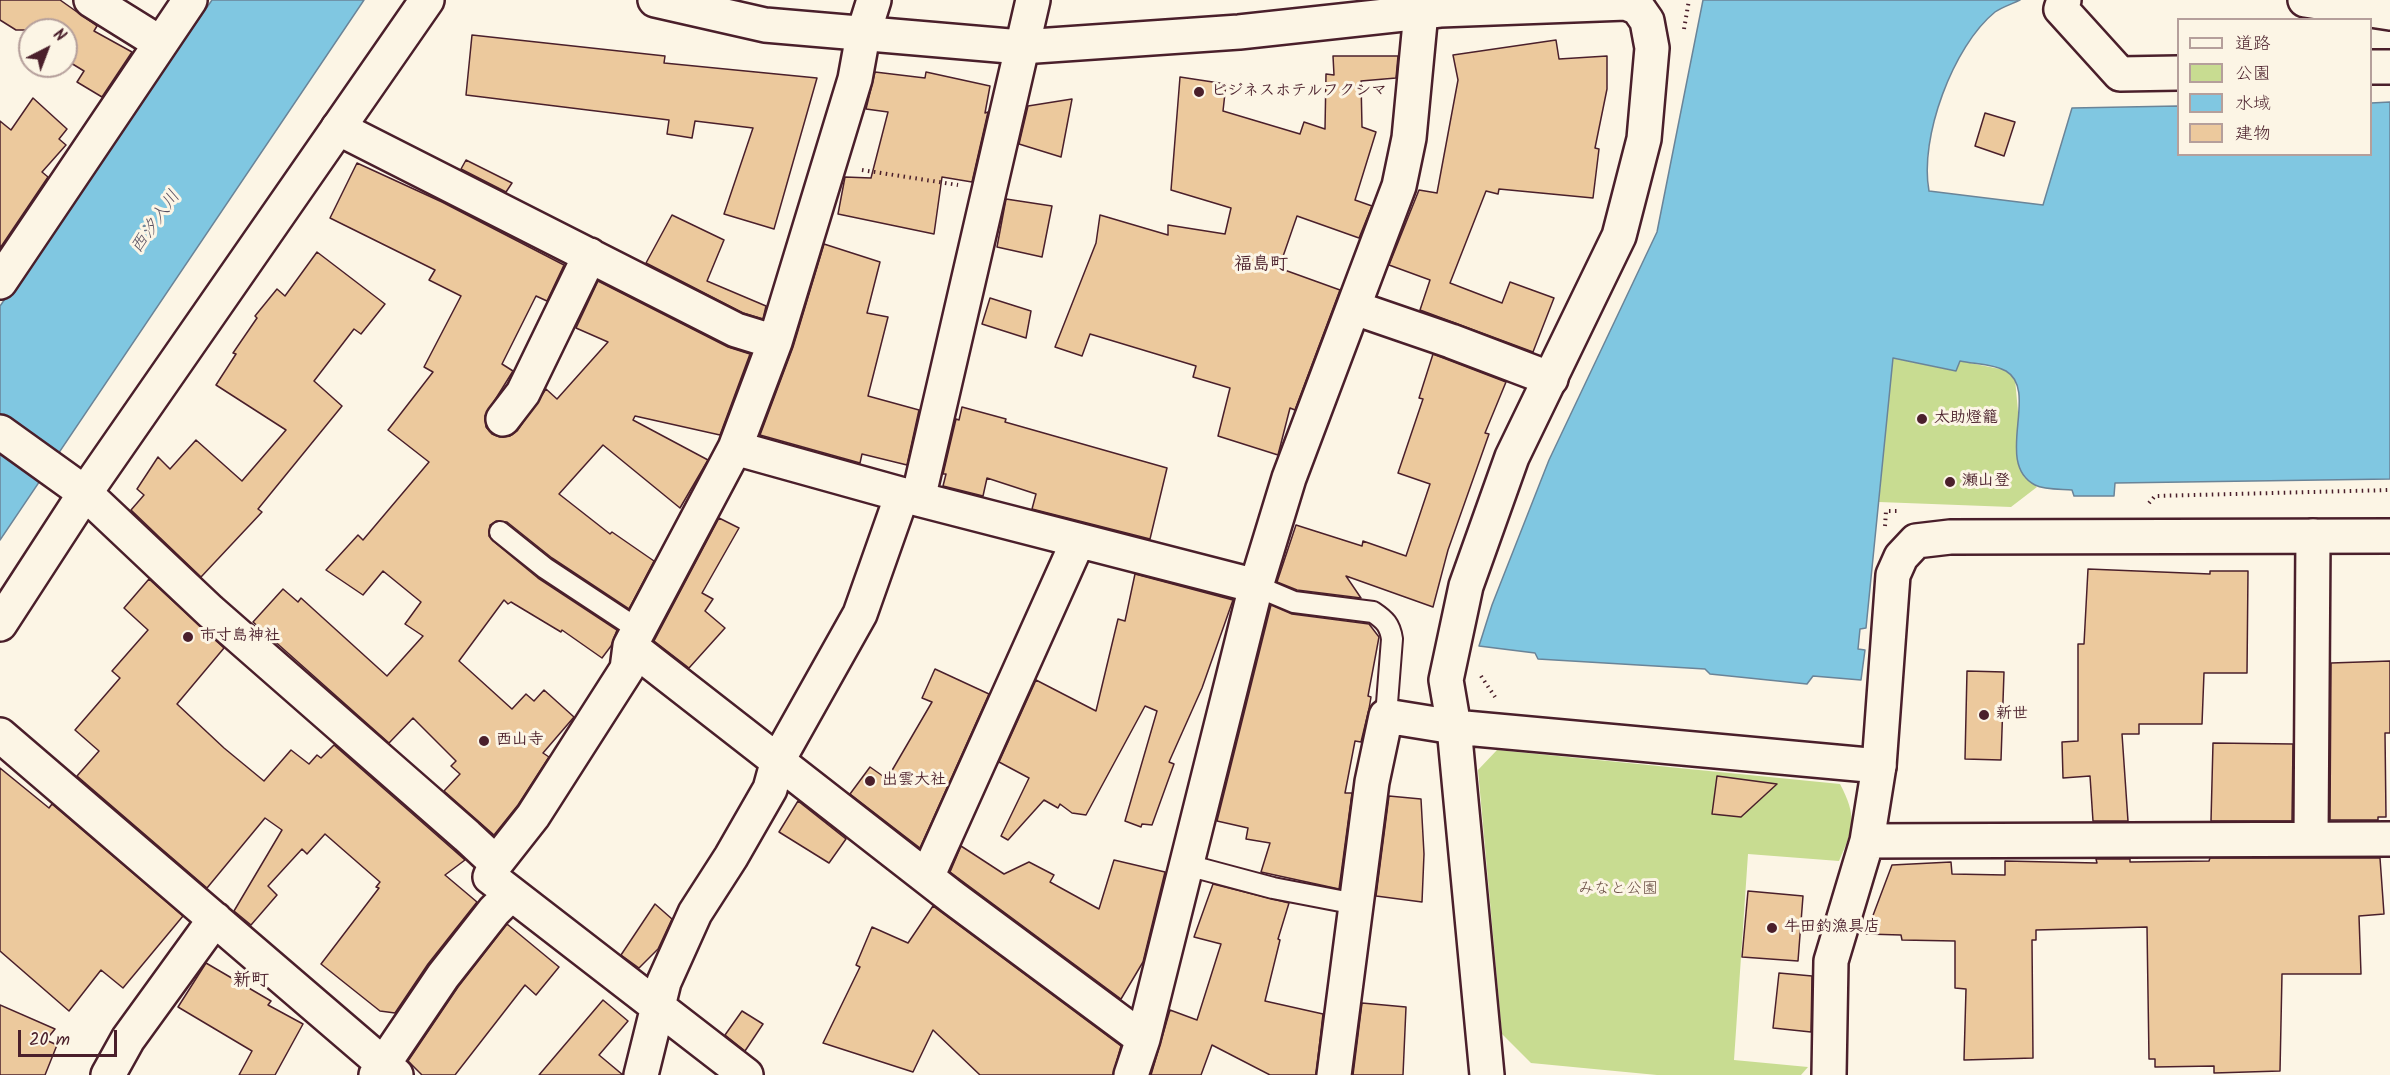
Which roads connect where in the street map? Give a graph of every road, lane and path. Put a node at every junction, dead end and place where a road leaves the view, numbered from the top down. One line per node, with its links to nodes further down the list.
1 (91, 0): 12 (street)
2 (190, 0): 12 (street)
3 (427, 0): 17 (street)
4 (655, 0): 11 (street)
5 (874, 0): 11 (street)
6 (1033, 0): 13 (street)
7 (2064, 0): 16 (street)
8 (2305, 0): 10 (street)
9 (1434, 8): 13 (street); 22 (street); 24 (street)
10 (2390, 13)
11 (863, 34): 13 (street); 18 (street)
12 (160, 43): 21 (street)
13 (1022, 47): 19 (street)
14 (2390, 67): 15 (street)
15 (2372, 68)
16 (2177, 73)
17 (338, 128): 20 (street); 28 (street)
18 (828, 166): 19 (path); 23 (street)
19 (988, 191): 30 (street)
20 (590, 255): 23 (street); 25 (street)
21 (0, 282)
22 (1355, 308): 24 (street); 36 (street)
23 (775, 342): 27 (street)
24 (1551, 379): 40 (street)
25 (502, 419)
26 (0, 432): 28 (street)
27 (735, 448): 30 (street); 38 (street)
28 (73, 483): 37 (street); 47 (street)
29 (2390, 490): 31 (path)
30 (910, 497): 35 (street); 42 (street)
31 (2148, 504)
32 (500, 532): 38 (lane)
33 (2313, 536): 34 (street); 43 (street); 44 (street)
34 (2390, 536)
35 (1078, 541): 36 (street); 49 (street)
36 (1256, 586): 39 (lane); 48 (street)
37 (0, 624)
38 (634, 638): 42 (street); 47 (street)
39 (1386, 716): 40 (street); 51 (street)
40 (1454, 727): 43 (street); 61 (street)
41 (0, 735): 52 (street)
42 (778, 760): 49 (street); 53 (street)
43 (1879, 766): 46 (street)
44 (2311, 839): 45 (street); 46 (street)
45 (2390, 839)
46 (1867, 842): 62 (street)
47 (496, 863): 50 (street)
48 (1187, 865): 51 (lane); 54 (street)
49 (927, 877): 54 (street)
50 (511, 894): 53 (street); 55 (street)
51 (1356, 904): 60 (street)
52 (215, 919): 55 (street); 56 (street)
53 (658, 1007): 57 (street); 58 (street)
54 (1143, 1039): 59 (street)
55 (385, 1071)
56 (108, 1075)
57 (641, 1075)
58 (746, 1075)
59 (1131, 1075)
60 (1334, 1075)
61 (1487, 1075)
62 (1829, 1075)

